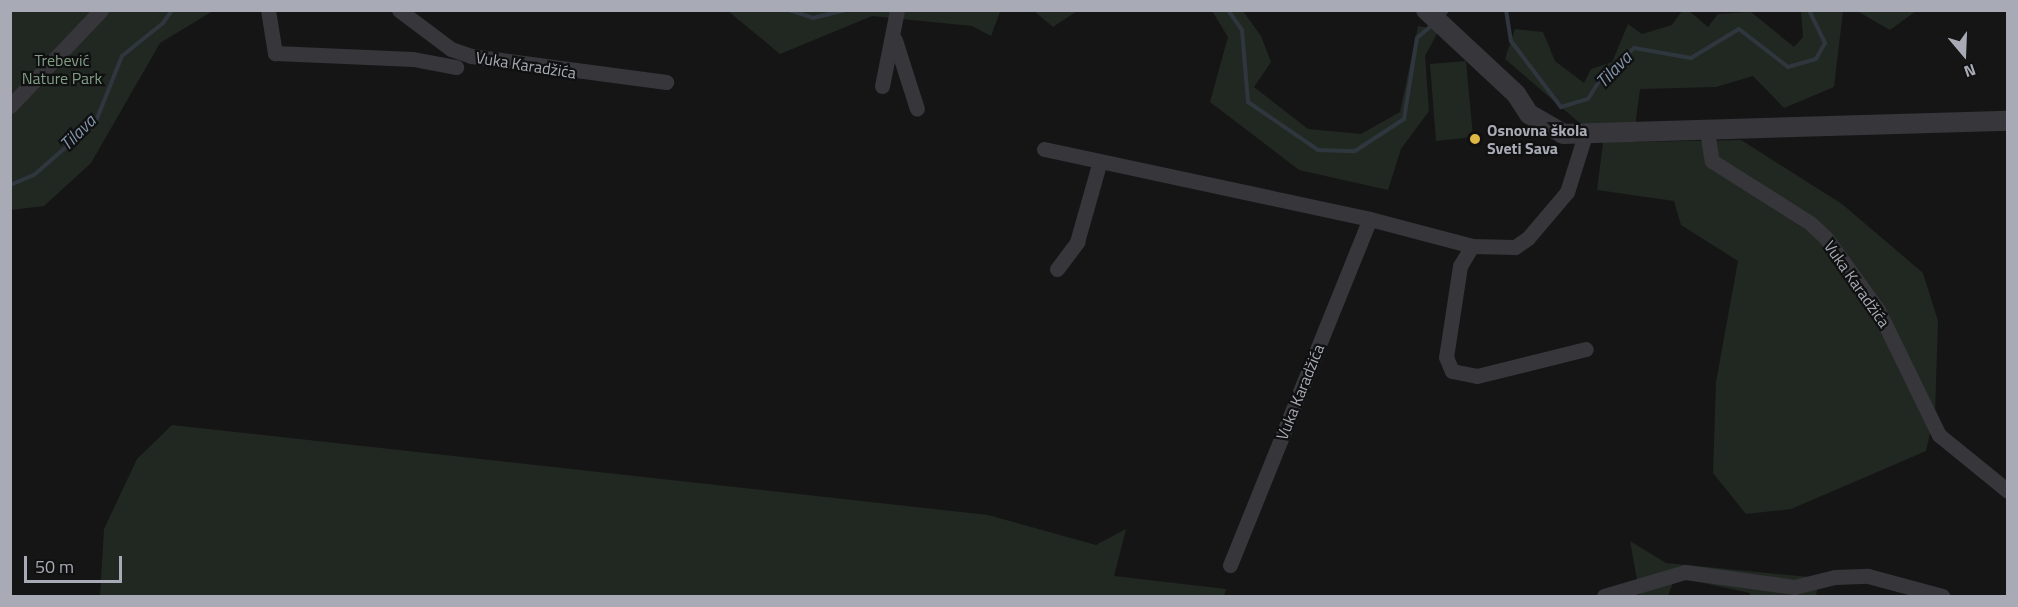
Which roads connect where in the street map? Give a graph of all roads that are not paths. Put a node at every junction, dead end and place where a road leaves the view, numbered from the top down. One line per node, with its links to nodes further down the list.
1 (101, 10): 10 (street)
2 (268, 10): 7 (street, Vuka Karadžića)
3 (399, 10): 8 (street, Vuka Karadžića)
4 (1426, 10): 14 (street)
5 (897, 11): 6 (street)
6 (895, 37): 9 (street); 11 (street)
7 (456, 67)
8 (666, 82)
9 (882, 86)
10 (10, 106)
11 (917, 109)
12 (2007, 121): 13 (street)
13 (1707, 131): 14 (street); 21 (street, Vuka Karadžića)
14 (1585, 135): 18 (street)
15 (1044, 149): 16 (street)
16 (1099, 164): 17 (street); 19 (street)
17 (1370, 219): 18 (street); 22 (street, Vuka Karadžića)
18 (1472, 246): 20 (street)
19 (1057, 269)
20 (1586, 349)
21 (2007, 491)
22 (1230, 565)
23 (1799, 591): 24 (street); 25 (street)
24 (1604, 597)
25 (1942, 597)

